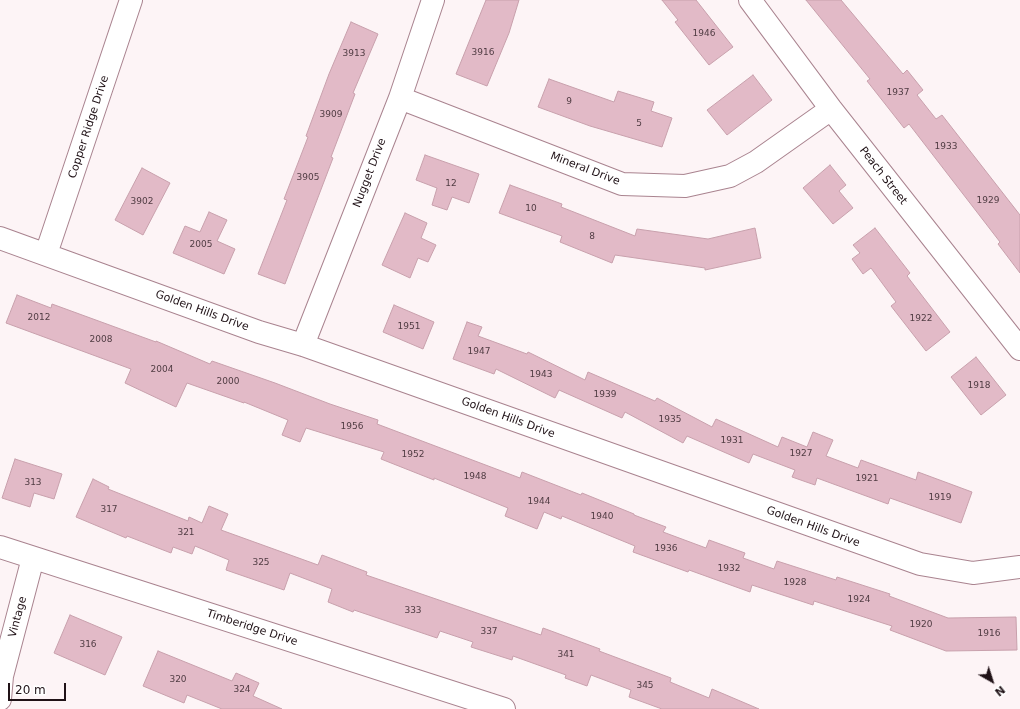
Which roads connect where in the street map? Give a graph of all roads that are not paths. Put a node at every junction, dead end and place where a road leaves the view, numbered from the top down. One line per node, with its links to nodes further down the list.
1 (131, 0): 7 (street, Copper Ridge Drive)
2 (433, 0): 4 (street, Nugget Drive)
3 (750, 0): 5 (street, Peach Street)
4 (400, 98): 5 (street, Mineral Drive); 8 (street, Nugget Drive)
5 (831, 109): 9 (street, Peach Street)
6 (0, 238): 7 (street, Golden Hills Drive)
7 (46, 254): 8 (street, Golden Hills Drive)
8 (303, 345): 12 (street, Golden Hills Drive)
9 (1020, 349)
10 (0, 547): 11 (street, Timberidge Drive)
11 (33, 558): 13 (street, Vintage); 14 (street, Timberidge Drive)
12 (1020, 567)
13 (0, 700)
14 (504, 709)

